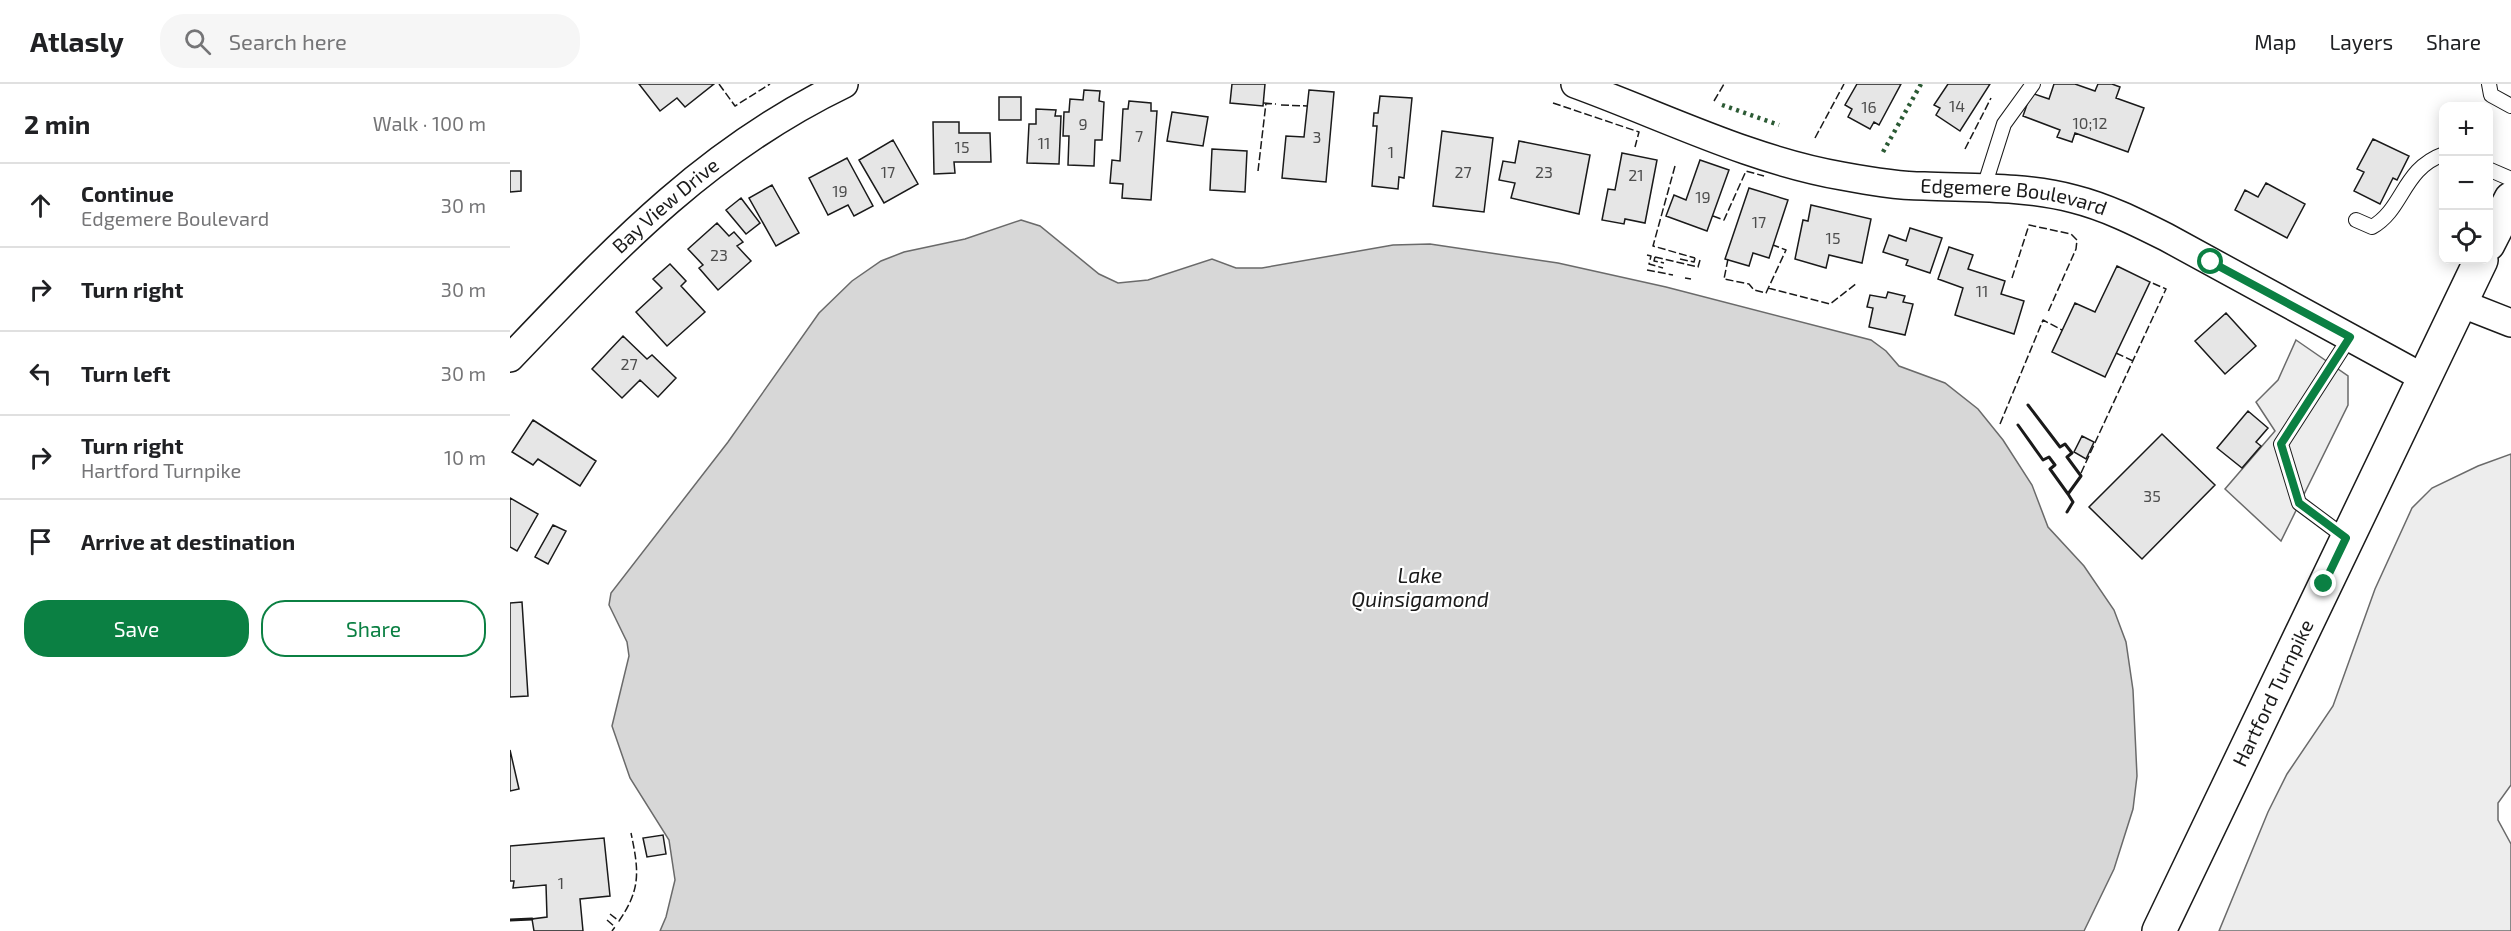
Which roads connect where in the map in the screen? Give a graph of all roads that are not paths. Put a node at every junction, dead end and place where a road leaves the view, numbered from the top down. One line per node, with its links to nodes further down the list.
1 (844, 84): 17 (street, Bay View Drive)
2 (1575, 84): 9 (street, Edgemere Boulevard)
3 (2033, 84): 9 (lane)
4 (2489, 84): 5 (lane)
5 (2511, 106)
6 (2439, 156): 11 (lane)
7 (2493, 171): 8 (lane)
8 (2511, 179)
9 (1984, 187): 16 (street, Edgemere Boulevard)
10 (2511, 199): 12 (main road)
11 (2356, 220)
12 (2493, 234)
13 (2479, 264): 14 (main road, Hartford Turnpike)
14 (2460, 303): 15 (street); 18 (main road, Hartford Turnpike)
15 (2511, 323)
16 (2350, 337): 18 (street, Edgemere Boulevard); 19 (lane)
17 (510, 358)
18 (2424, 378): 19 (main road, Hartford Turnpike)
19 (2346, 538): 20 (main road, Hartford Turnpike)
20 (2159, 931)

